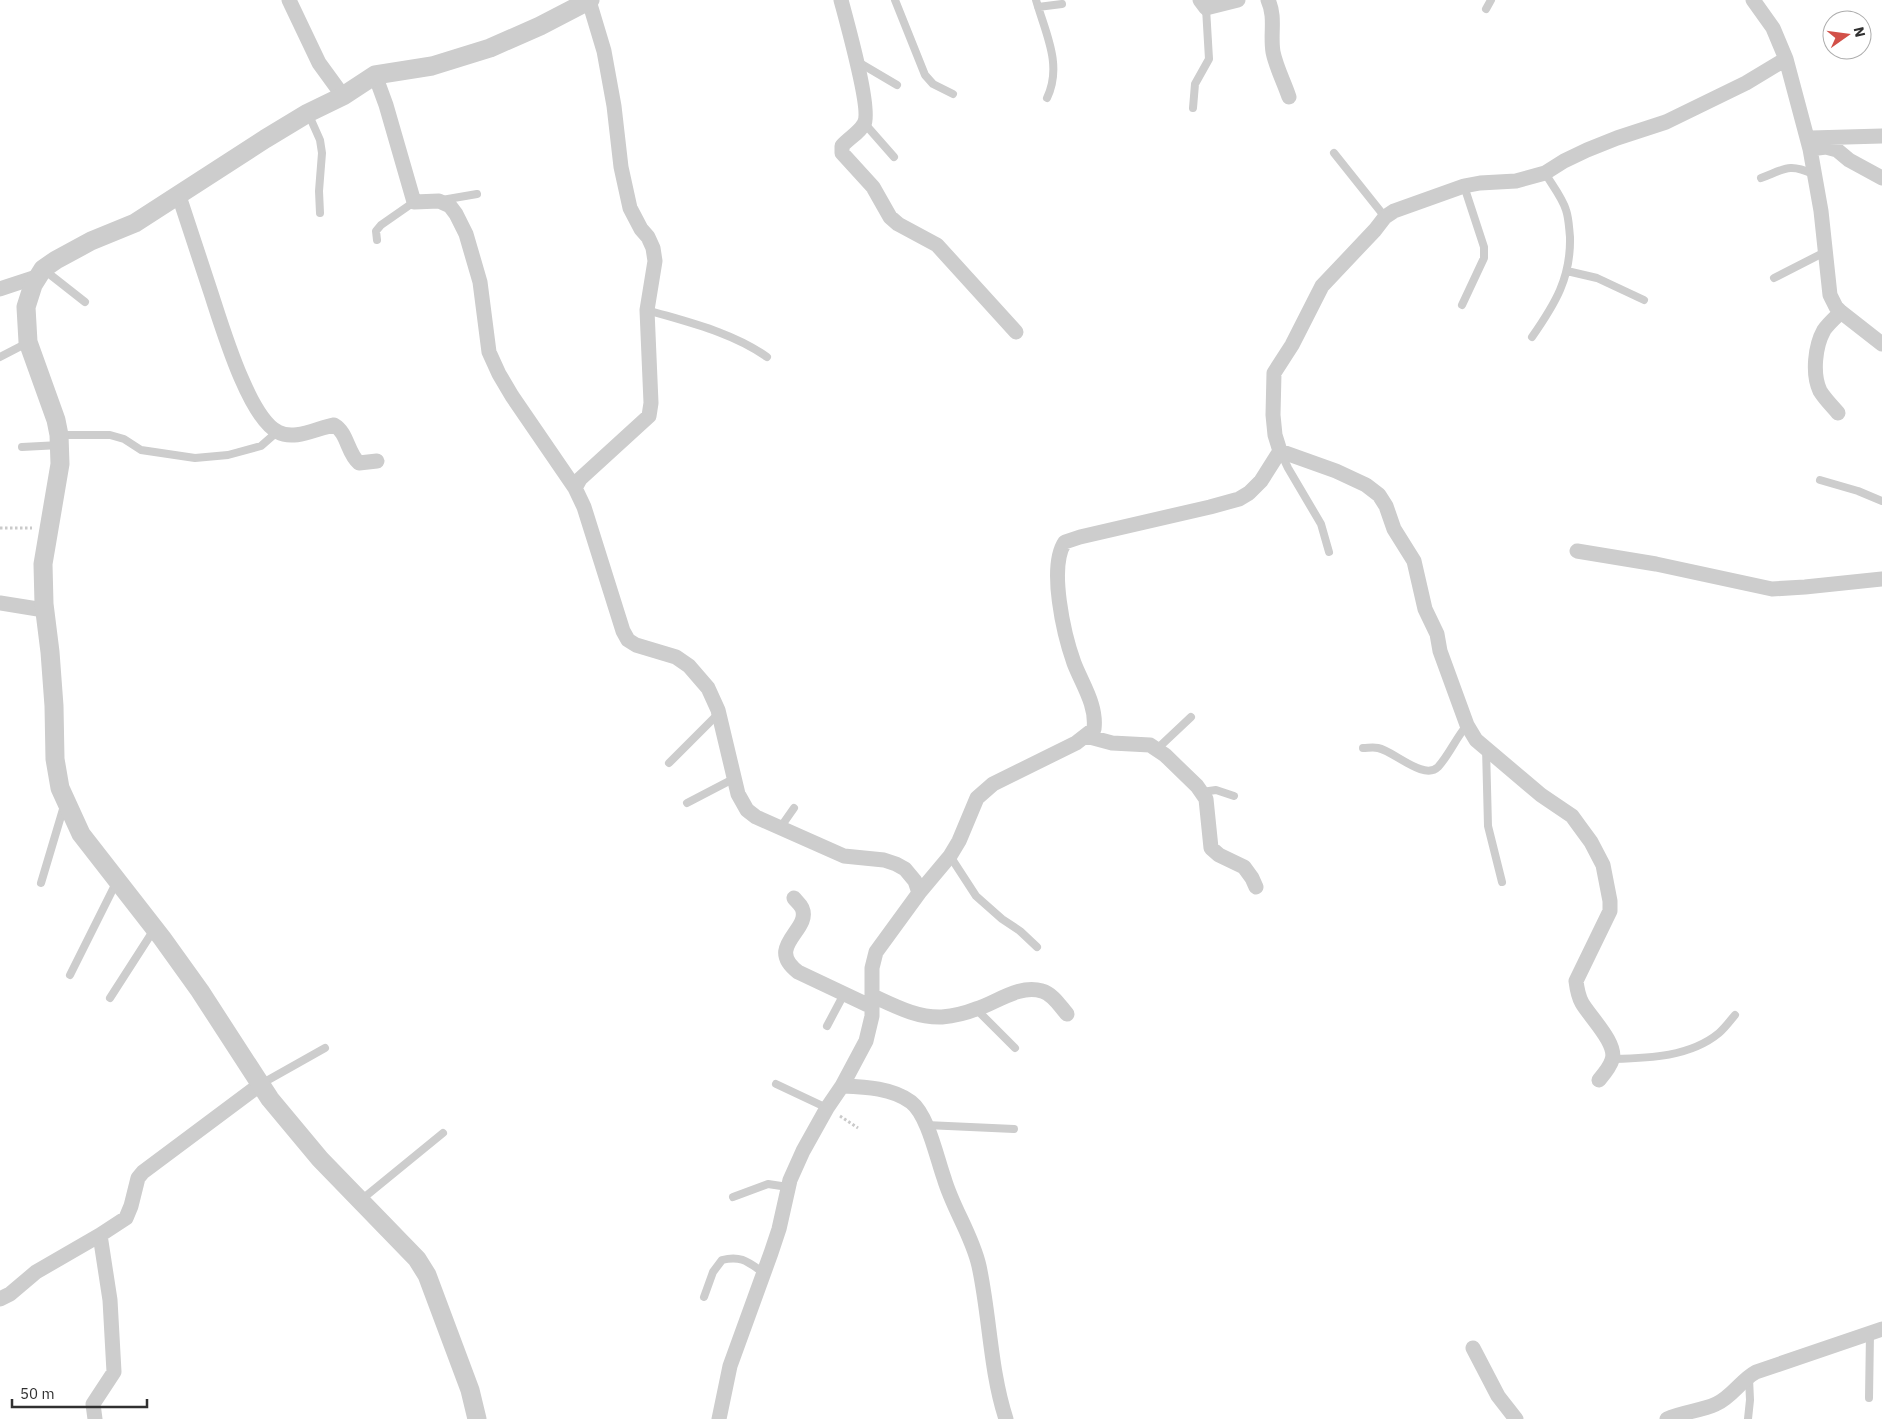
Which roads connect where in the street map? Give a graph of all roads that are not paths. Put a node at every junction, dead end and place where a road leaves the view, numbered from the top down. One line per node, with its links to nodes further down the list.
1 (289, 0): 18 (street)
2 (589, 0): 15 (street); 48 (street)
3 (841, 0): 14 (street)
4 (895, 0): 17 (lane)
5 (1238, 0): 11 (street)
6 (1268, 0): 19 (street)
7 (1491, 0): 12 (lane)
8 (1753, 0): 13 (street)
9 (1037, 4): 10 (lane); 20 (lane)
10 (1062, 4)
11 (1203, 4): 21 (lane)
12 (1486, 9)
13 (1786, 59): 25 (street); 28 (street)
14 (856, 60): 16 (lane); 23 (street)
15 (375, 75): 18 (street); 36 (street)
16 (898, 85)
17 (953, 94)
18 (343, 96): 22 (street)
19 (1290, 97)
20 (1047, 98)
21 (1193, 108)
22 (308, 114): 34 (street); 37 (lane)
23 (865, 124): 27 (lane); 50 (street)
24 (1882, 136): 25 (street)
25 (1808, 144): 29 (street); 31 (street)
26 (1334, 153): 38 (lane)
27 (894, 157)
28 (1545, 174): 32 (street); 41 (lane)
29 (1813, 174): 30 (lane); 40 (street)
30 (1761, 178)
31 (1882, 178)
32 (1464, 186): 38 (street); 47 (lane)
33 (477, 194): 35 (lane)
34 (179, 196): 42 (street); 57 (street)
35 (439, 201): 36 (street); 63 (street)
36 (414, 202): 39 (lane)
37 (320, 213)
38 (1384, 217): 60 (street)
39 (377, 240)
40 (1825, 252): 43 (lane); 49 (street)
41 (1567, 271): 45 (lane); 51 (lane)
42 (41, 273): 44 (street); 46 (lane); 52 (street)
43 (1774, 278)
44 (0, 289)
45 (1644, 300)
46 (84, 302)
47 (1462, 305)
48 (647, 310): 55 (lane); 63 (street)
49 (1841, 312): 53 (street); 56 (street)
50 (1016, 332)
51 (1532, 337)
52 (28, 342): 54 (lane); 58 (street)
53 (1882, 344)
54 (0, 357)
55 (767, 357)
56 (1838, 413)
57 (277, 432): 58 (lane); 61 (street)
58 (60, 440): 59 (lane); 69 (street)
59 (22, 448)
60 (1280, 451): 66 (lane); 72 (street); 73 (street)
61 (377, 461)
62 (1820, 480): 64 (lane)
63 (575, 488): 70 (street)
64 (1882, 501)
65 (1577, 551): 67 (street)
66 (1329, 552)
67 (1882, 579)
68 (0, 603): 69 (street)
69 (44, 610): 81 (street)
70 (719, 713): 77 (lane); 78 (street)
71 (1192, 717): 76 (lane)
72 (1467, 725): 74 (lane); 75 (street)
73 (1086, 736): 76 (street); 85 (street)
74 (1362, 748)
75 (1486, 748): 87 (lane); 104 (street)
76 (1158, 749): 79 (street)
77 (669, 763)
78 (734, 778): 82 (lane); 84 (street)
79 (1202, 792): 80 (lane); 89 (street)
80 (1234, 796)
81 (66, 801): 86 (street); 88 (lane)
82 (687, 803)
83 (794, 808): 84 (lane)
84 (780, 828): 90 (street)
85 (950, 856): 90 (street); 93 (lane)
86 (118, 879): 92 (street); 94 (lane)
87 (1502, 882)
88 (41, 883)
89 (1256, 887)
90 (919, 893): 97 (street)
91 (794, 898): 95 (street)
92 (155, 928): 96 (lane); 106 (street)
93 (1038, 947)
94 (70, 975)
95 (844, 994): 97 (street); 101 (lane)
96 (110, 998)
97 (872, 1001): 98 (street); 108 (street)
98 (976, 1009): 99 (street); 103 (lane)
99 (1067, 1014)
100 (1735, 1015): 104 (lane)
101 (826, 1026)
102 (325, 1048): 106 (lane)
103 (1015, 1048)
104 (1613, 1059): 105 (street)
105 (1599, 1080)
106 (261, 1084): 115 (street); 116 (street)
107 (776, 1084): 109 (lane)
108 (842, 1086): 109 (street); 110 (street)
109 (827, 1108): 113 (street)
110 (926, 1126): 111 (lane); 127 (street)
111 (1014, 1129)
112 (443, 1133): 115 (lane)
113 (788, 1187): 114 (lane); 117 (street)
114 (733, 1197)
115 (360, 1201): 125 (street)
116 (100, 1235): 119 (street); 124 (street)
117 (764, 1273): 118 (lane); 126 (street)
118 (704, 1297)
119 (0, 1299)
120 (1876, 1331): 122 (street); 123 (lane)
121 (1473, 1348): 128 (street)
122 (1749, 1376): 129 (street); 130 (lane)
123 (1869, 1398)
124 (95, 1419)
125 (476, 1419)
126 (719, 1419)
127 (1006, 1419)
128 (1516, 1419)
129 (1667, 1419)
130 (1748, 1419)

